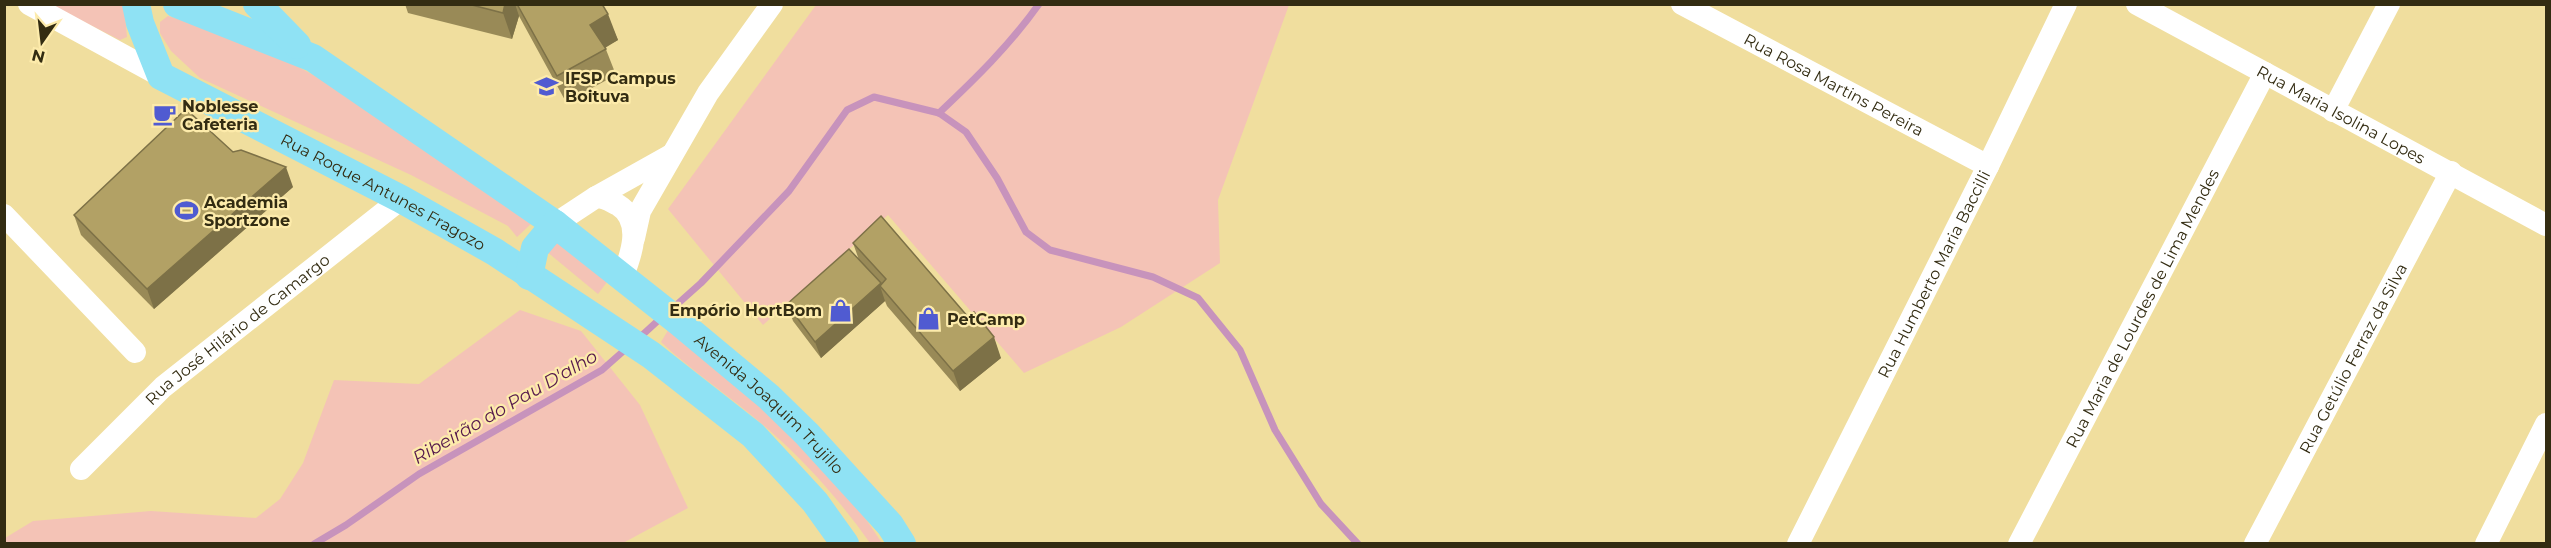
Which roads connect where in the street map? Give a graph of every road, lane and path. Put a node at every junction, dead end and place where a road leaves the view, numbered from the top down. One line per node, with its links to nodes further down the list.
1 (29, 4): 12 (street, Rua Roque Antunes Fragozo)
2 (136, 4): 12 (main road)
3 (177, 4): 10 (main road)
4 (257, 4): 10 (main road)
5 (772, 4): 14 (street)
6 (1682, 4): 15 (street, Rua Rosa Martins Pereira)
7 (2066, 4): 15 (street, Rua Humberto Maria Baccilli)
8 (2137, 4): 11 (street, Rua Maria Isolina Lopes)
9 (2389, 4): 13 (street)
10 (313, 58): 20 (main road)
11 (2265, 74): 13 (street, Rua Maria Isolina Lopes); 32 (street, Rua Maria de Lourdes de Lima Mendes)
12 (161, 76): 18 (main road, Rua Roque Antunes Fragozo)
13 (2333, 111): 16 (street, Rua Maria Isolina Lopes)
14 (672, 154): 17 (street); 22 (street)
15 (1988, 166): 31 (street, Rua Humberto Maria Baccilli)
16 (2451, 172): 21 (street, Rua Maria Isolina Lopes); 33 (street, Rua Getúlio Ferraz da Silva)
17 (596, 197): 20 (street); 22 (street)
18 (401, 199): 23 (main road, Rua Roque Antunes Fragozo); 28 (street, Rua José Hilário de Camargo)
19 (4, 215): 26 (street)
20 (555, 224): 23 (main road); 24 (main road, Avenida Joaquim Trujillo)
21 (2547, 225)
22 (634, 238): 24 (street)
23 (529, 276): 25 (main road, Rua Roque Antunes Fragozo)
24 (630, 284): 25 (main road); 30 (main road, Avenida Joaquim Trujillo)
25 (596, 318): 29 (main road, Avenida Joaquim Trujillo)
26 (135, 352)
27 (2547, 424): 34 (street)
28 (81, 469)
29 (845, 543)
30 (902, 543)
31 (1798, 543)
32 (2019, 543)
33 (2255, 543)
34 (2487, 543)

